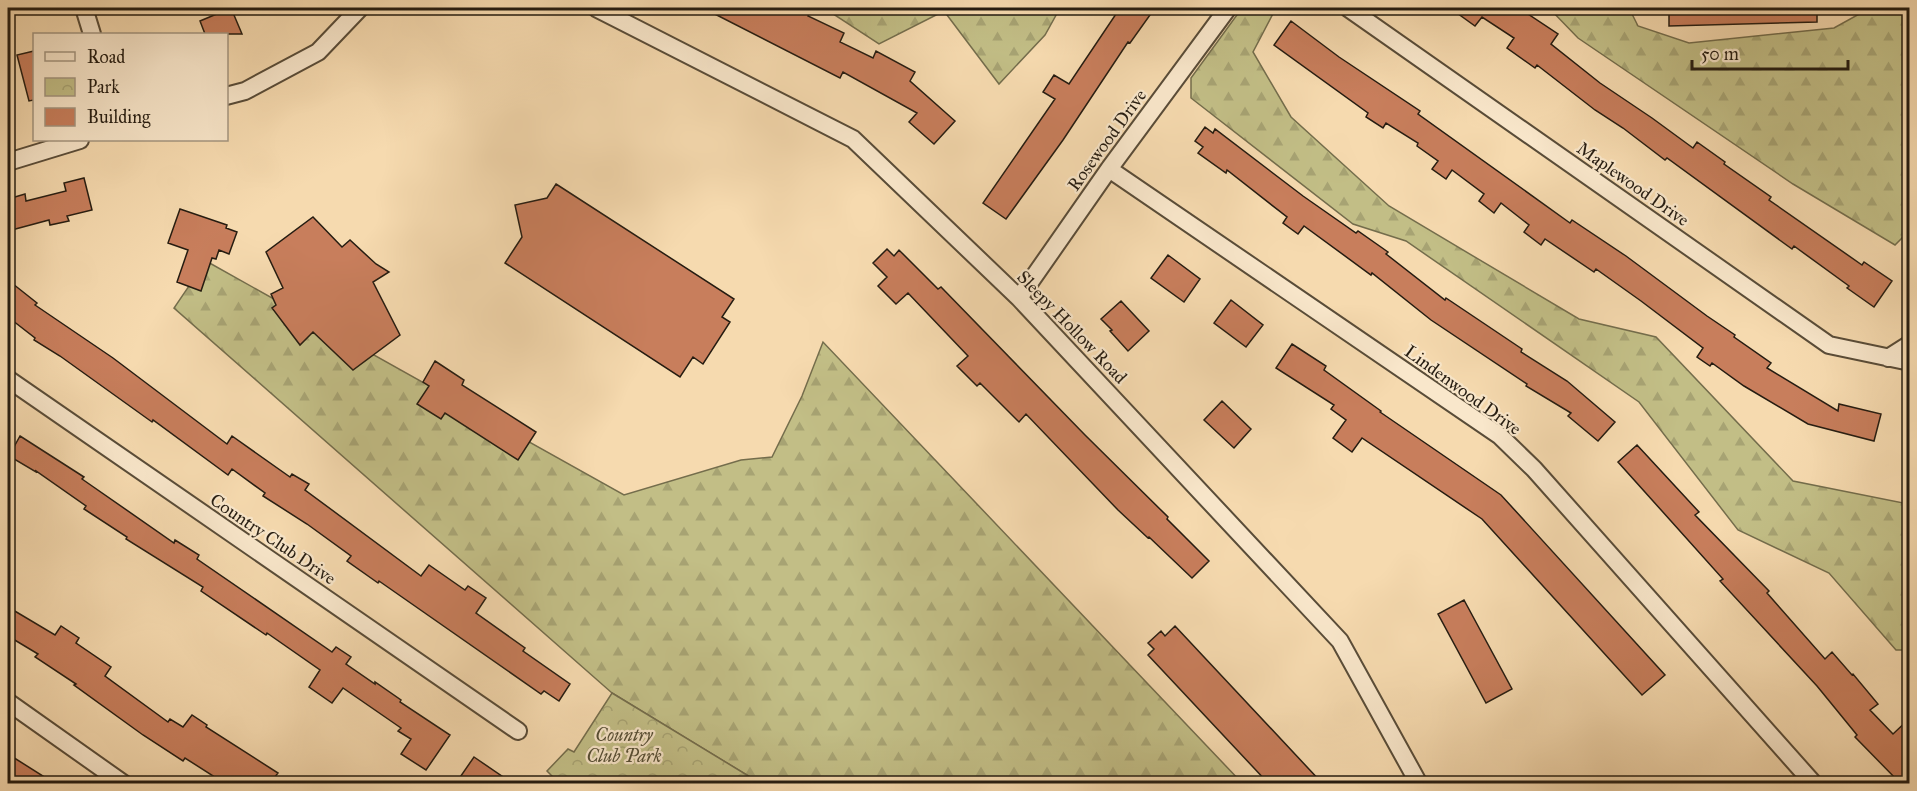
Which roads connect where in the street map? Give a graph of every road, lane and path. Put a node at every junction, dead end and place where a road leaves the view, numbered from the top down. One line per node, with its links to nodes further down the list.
1 (84, 8): 6 (street)
2 (360, 8): 7 (street)
3 (596, 8): 11 (street, Sleepy Hollow Road)
4 (1228, 8): 10 (street, Rosewood Drive)
5 (1348, 8): 13 (street, Maplewood Drive)
6 (93, 33)
7 (228, 95)
8 (77, 141): 9 (street)
9 (8, 162)
10 (1109, 169): 11 (street, Rosewood Drive); 20 (street, Lindenwood Drive)
11 (1019, 298): 19 (street, Sleepy Hollow Road)
12 (1910, 344): 13 (street)
13 (1888, 358): 14 (street, Maplewood Drive)
14 (1910, 362)
15 (8, 379): 17 (street, Country Club Drive)
16 (8, 702): 18 (street)
17 (518, 730)
18 (124, 783)
19 (1419, 783)
20 (1814, 783)

